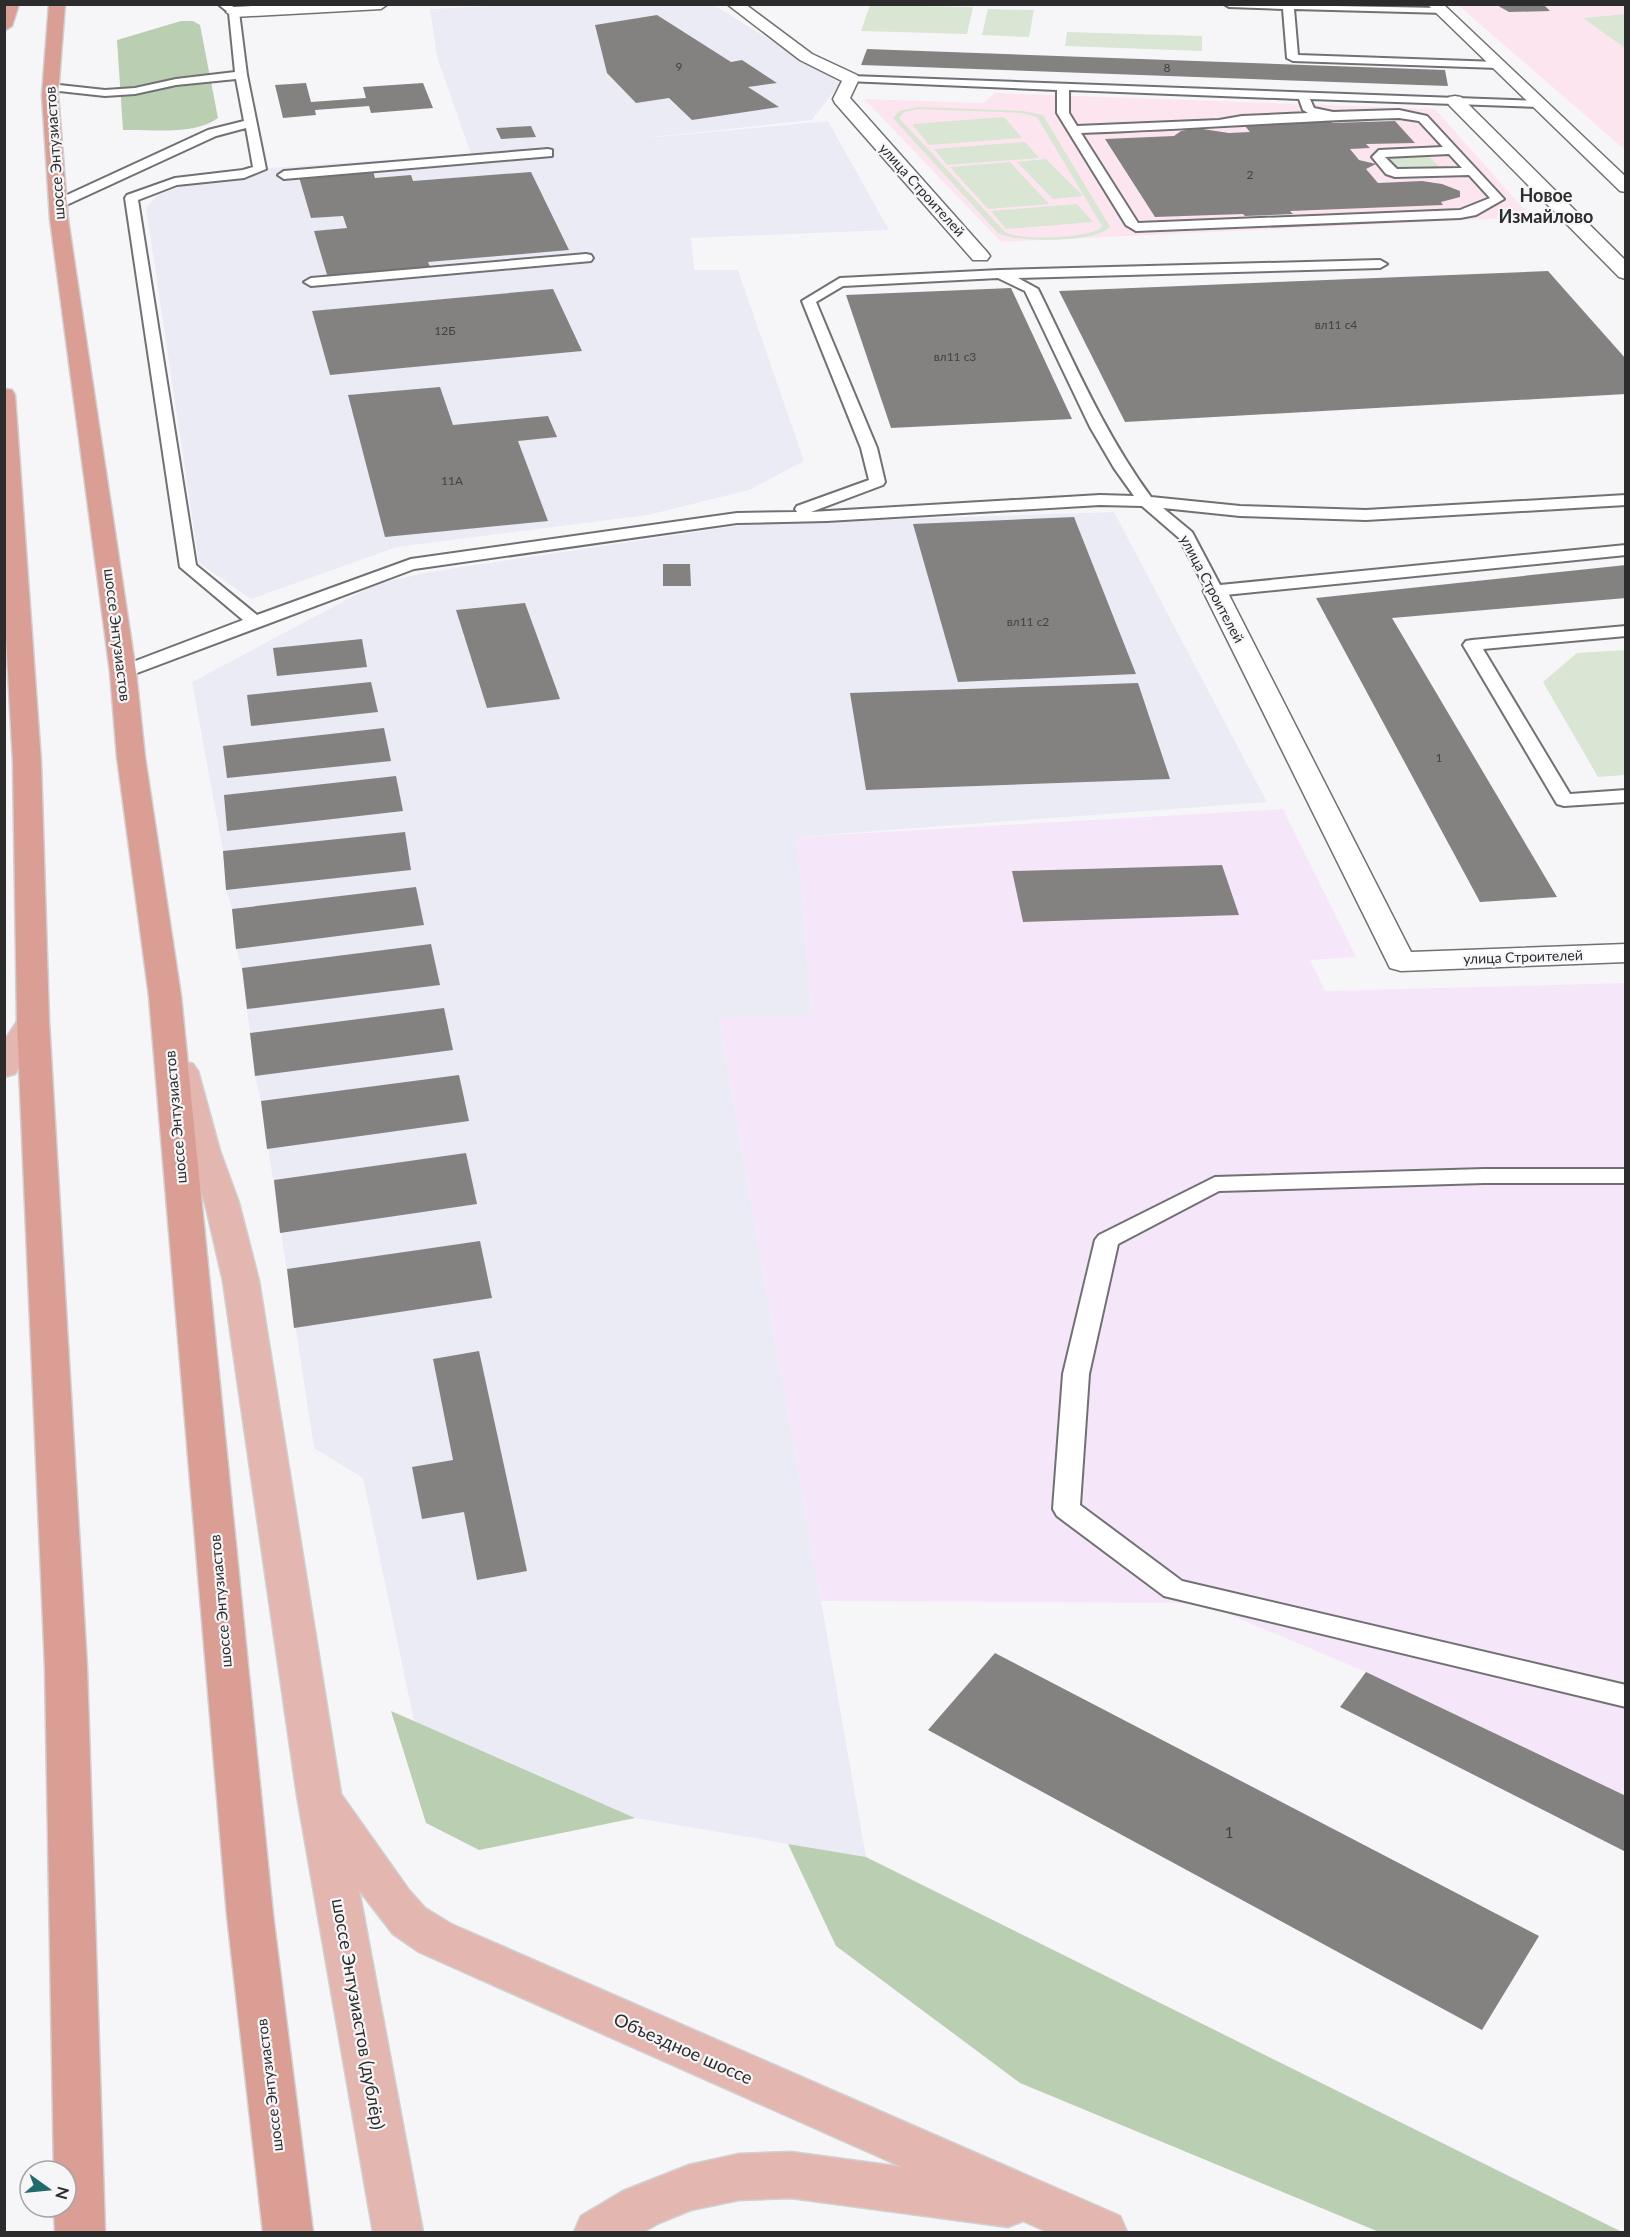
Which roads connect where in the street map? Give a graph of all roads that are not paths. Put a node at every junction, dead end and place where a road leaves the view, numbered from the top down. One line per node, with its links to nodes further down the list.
1 (10, 4): 9 (highway)
2 (57, 4): 13 (highway, шоссе Энтузиастов)
3 (381, 4): 7 (street)
4 (734, 4): 12 (street)
5 (1229, 4): 6 (lane)
6 (1288, 6): 8 (lane); 10 (lane)
7 (229, 8): 11 (lane)
8 (1438, 8): 10 (street)
9 (4, 26)
10 (1498, 65): 17 (street)
11 (241, 75): 13 (lane); 19 (lane)
12 (851, 79): 14 (lane); 29 (street, улица Строителей)
13 (50, 87): 28 (highway, шоссе Энтузиастов)
14 (1064, 87): 15 (lane); 20 (lane)
15 (1303, 96): 16 (lane); 18 (lane)
16 (1455, 101): 17 (lane); 32 (street)
17 (1539, 104): 24 (street)
18 (1333, 116): 20 (lane); 21 (lane)
19 (249, 123): 28 (lane); 41 (lane)
20 (1073, 130): 25 (lane)
21 (1453, 150): 25 (lane); 25 (lane)
22 (548, 153): 26 (lane)
23 (1620, 159): 24 (street)
24 (1598, 161): 27 (street)
25 (1473, 171)
26 (284, 175)
27 (1626, 187)
28 (58, 204): 43 (highway, шоссе Энтузиастов)
29 (980, 256): 33 (lane, улица Строителей)
30 (585, 258): 34 (lane)
31 (1380, 264): 33 (lane)
32 (1626, 273)
33 (1000, 274): 37 (lane, улица Строителей); 38 (lane)
34 (310, 282)
35 (4, 395): 47 (highway)
36 (1626, 500): 37 (lane)
37 (1146, 501): 38 (lane); 40 (lane, улица Строителей)
38 (779, 517): 41 (lane)
39 (1626, 550): 40 (lane)
40 (1215, 591): 45 (street, улица Строителей)
41 (257, 623): 43 (lane)
42 (1626, 630): 44 (lane)
43 (123, 672): 46 (highway, шоссе Энтузиастов)
44 (1622, 801)
45 (1626, 953)
46 (165, 996): 51 (main road, шоссе Энтузиастов (дублёр)); 54 (highway, шоссе Энтузиастов)
47 (33, 1021): 48 (main road); 53 (highway)
48 (4, 1067)
49 (1626, 1176): 50 (lane)
50 (1626, 1696)
51 (319, 1795): 52 (main road, Объездное шоссе); 55 (main road, шоссе Энтузиастов (дублёр))
52 (1045, 2209): 56 (main road); 57 (main road, Объездное шоссе)
53 (80, 2232)
54 (288, 2232)
55 (398, 2232)
56 (599, 2232)
57 (1102, 2232)

